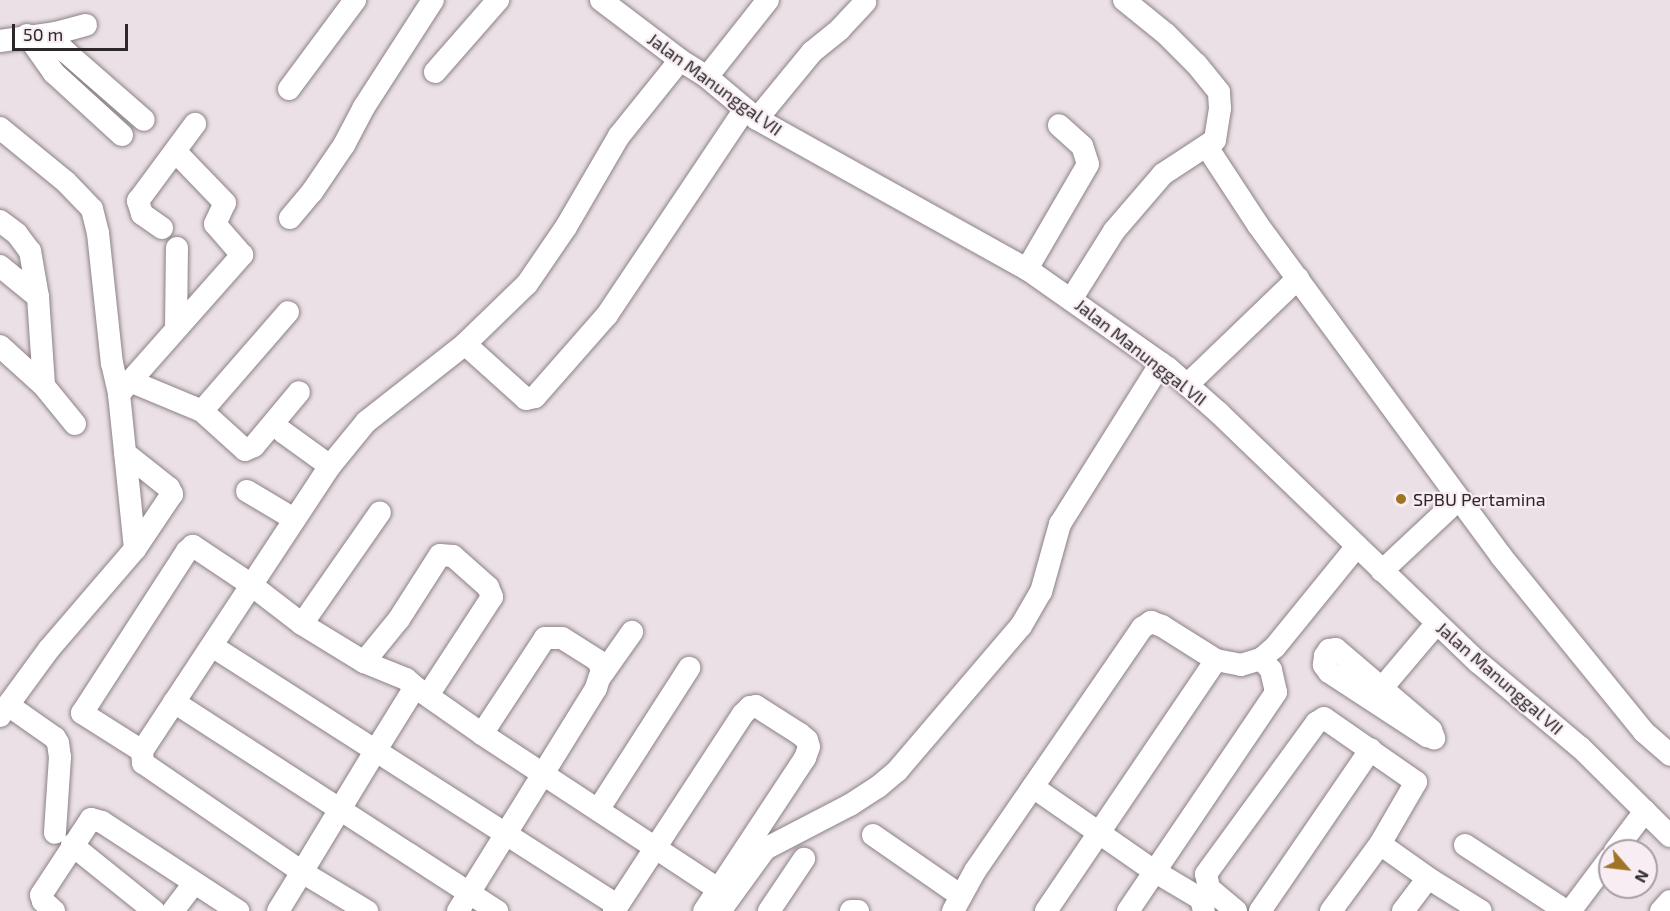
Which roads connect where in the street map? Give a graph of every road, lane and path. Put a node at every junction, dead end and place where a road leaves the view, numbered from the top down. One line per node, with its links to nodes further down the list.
1 (355, 0): 15 (street)
2 (433, 0): 25 (street)
3 (498, 0): 13 (street)
4 (601, 0): 12 (street, Jalan Manunggal VII)
5 (768, 0): 14 (street)
6 (1124, 0): 23 (street)
7 (865, 2): 16 (street)
8 (86, 25): 9 (street)
9 (56, 33): 10 (street); 17 (street)
10 (27, 35): 11 (street); 22 (street)
11 (0, 41)
12 (680, 60): 14 (street, Jalan Manunggal VII); 37 (street)
13 (435, 72)
14 (708, 77): 16 (street, Jalan Manunggal VII)
15 (289, 89)
16 (751, 114): 30 (street, Jalan Manunggal VII); 37 (street)
17 (144, 120)
18 (1237, 120): 23 (street)
19 (195, 124): 24 (street)
20 (1059, 124): 30 (street)
21 (0, 129): 36 (street)
22 (122, 135)
23 (1211, 144): 31 (street); 33 (street)
24 (176, 152): 27 (street); 35 (street)
25 (290, 218)
26 (0, 221): 32 (street)
27 (162, 228)
28 (177, 248): 35 (street)
29 (0, 266): 32 (street)
30 (1027, 269): 33 (street, Jalan Manunggal VII)
31 (1298, 278): 41 (street); 50 (street)
32 (38, 297): 42 (street)
33 (1072, 298): 39 (street, Jalan Manunggal VII)
34 (288, 312): 44 (street)
35 (176, 328): 40 (street)
36 (109, 332): 40 (street); 40 (street)
37 (465, 344): 48 (street)
38 (0, 346): 42 (street)
39 (1161, 363): 41 (street, Jalan Manunggal VII); 95 (street)
40 (131, 381): 44 (street); 47 (street)
41 (1187, 385): 53 (street, Jalan Manunggal VII)
42 (44, 386): 45 (street)
43 (299, 392): 44 (street)
44 (202, 411)
45 (75, 424)
46 (283, 432): 48 (street)
47 (126, 453): 54 (street); 54 (street)
48 (330, 466): 52 (street)
49 (247, 491): 52 (street)
50 (1459, 499): 55 (street); 74 (street)
51 (380, 512): 58 (street)
52 (294, 519): 56 (street)
53 (1357, 546): 55 (street, Jalan Manunggal VII); 61 (street)
54 (135, 549): 69 (street)
55 (1382, 571): 57 (street, Jalan Manunggal VII)
56 (250, 584): 58 (street); 60 (street); 73 (street)
57 (1437, 622): 66 (street); 79 (street, Jalan Manunggal VII)
58 (302, 624): 63 (street)
59 (632, 632): 65 (street)
60 (212, 646): 68 (street); 72 (street)
61 (1261, 659): 62 (street); 90 (street)
62 (1216, 660): 76 (street); 80 (street)
63 (364, 662): 67 (street); 67 (street)
64 (689, 668): 78 (street)
65 (601, 676): 70 (street); 75 (street)
66 (1382, 688): 66 (street)
67 (422, 691): 70 (street); 72 (street)
68 (174, 702): 73 (street); 77 (street)
69 (4, 710): 84 (street)
70 (482, 734): 75 (street)
71 (1371, 749): 86 (street); 114 (street); 115 (street)
72 (376, 750): 77 (street); 81 (street)
73 (142, 751): 91 (street)
74 (1670, 755)
75 (544, 775): 78 (street); 81 (street)
76 (1033, 787): 80 (street); 98 (street)
77 (339, 810): 91 (street); 97 (street)
78 (598, 810): 88 (street)
79 (1646, 811): 83 (street, Jalan Manunggal VII); 85 (street)
80 (1099, 832): 90 (street); 111 (street)
81 (507, 833): 97 (street); 99 (street)
82 (873, 835): 98 (street)
83 (1670, 836)
84 (64, 839): 94 (street); 100 (street); 101 (street)
85 (1624, 839)
86 (1380, 844): 93 (street); 116 (street)
87 (1465, 845): 92 (street)
88 (656, 847): 95 (street); 95 (street); 99 (street)
89 (804, 859): 108 (street)
90 (1154, 871): 112 (street); 113 (street)
91 (302, 872): 104 (street); 105 (street)
92 (1598, 874)
93 (1428, 878): 117 (street); 118 (street)
94 (194, 884): 102 (street); 103 (street)
95 (723, 899): 107 (street)
96 (1670, 901): 119 (street)
97 (464, 902): 106 (street)
98 (957, 903)
99 (616, 908)
100 (54, 911)
101 (154, 911)
102 (173, 911)
103 (238, 911)
104 (278, 911)
105 (367, 911)
106 (497, 911)
107 (704, 911)
108 (769, 911)
109 (851, 911): 110 (street)
110 (858, 911)
111 (1046, 911)
112 (1128, 911)
113 (1204, 911)
114 (1236, 911)
115 (1260, 911)
116 (1331, 911)
117 (1403, 911)
118 (1481, 911)
119 (1662, 911)

